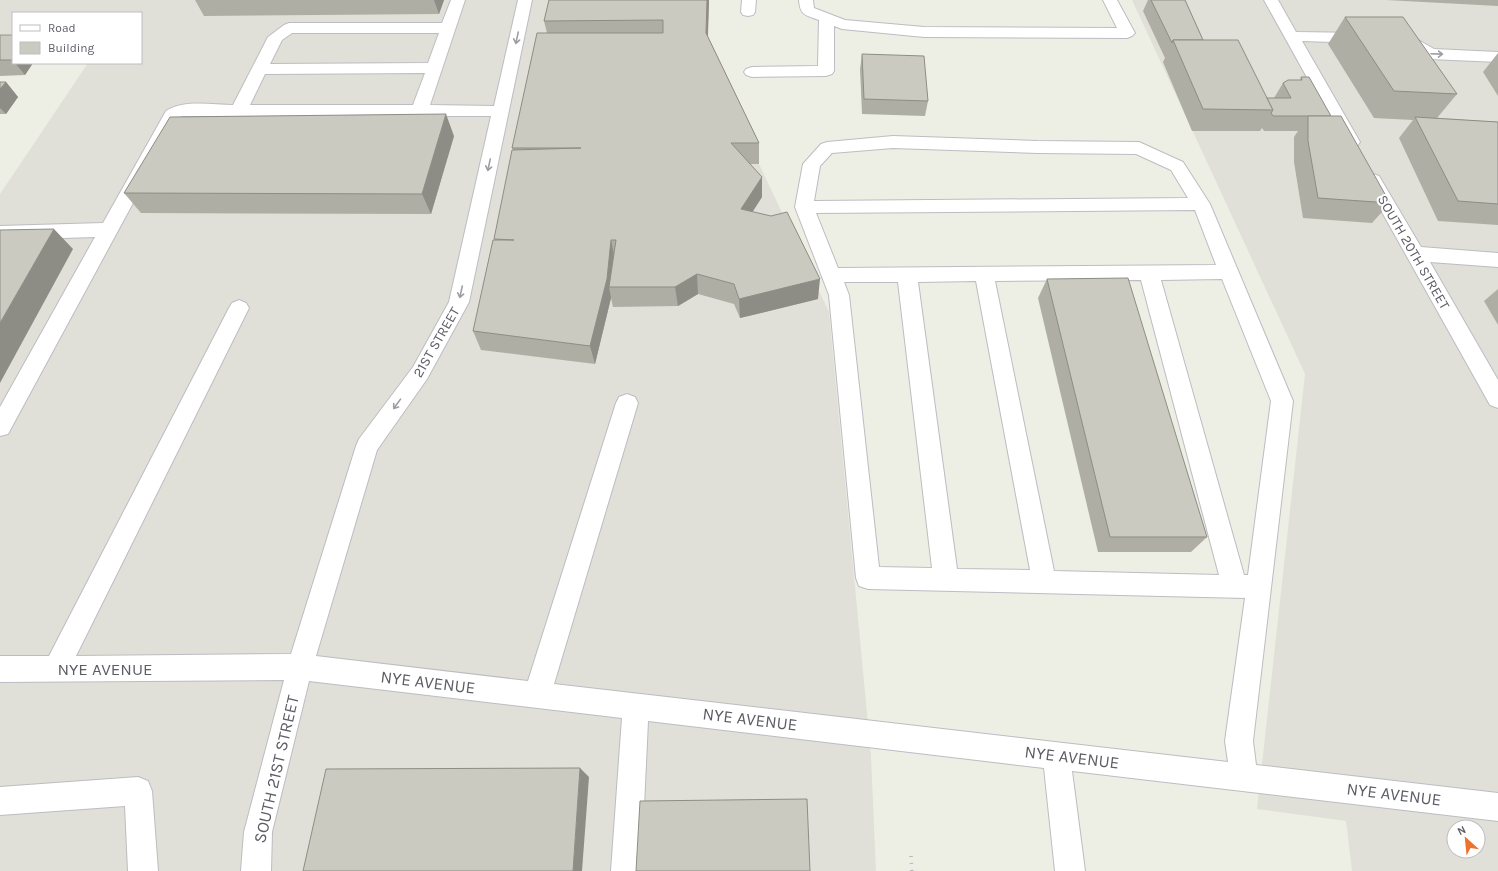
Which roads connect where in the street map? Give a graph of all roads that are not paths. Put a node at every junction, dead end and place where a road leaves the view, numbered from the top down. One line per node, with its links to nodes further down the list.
1 (458, 0): 7 (street)
2 (525, 0): 17 (street, 21ST STREET, one-way to 17)
3 (806, 0): 6 (street)
4 (1110, 0): 6 (street)
5 (1271, 0): 8 (street, SOUTH 20TH STREET)
6 (827, 18): 14 (street)
7 (449, 28): 12 (street); 13 (street)
8 (1291, 36): 9 (street); 22 (street, SOUTH 20TH STREET)
9 (1376, 38)
10 (1392, 39): 11 (street, one-way to 11)
11 (1498, 57)
12 (434, 68): 13 (street); 16 (street)
13 (260, 69): 15 (street)
14 (752, 72)
15 (239, 110): 16 (street); 20 (street)
16 (420, 110): 17 (street)
17 (501, 111): 37 (street, 21ST STREET, one-way to 37)
18 (1201, 204): 19 (street); 19 (street); 24 (street)
19 (804, 207): 27 (street)
20 (108, 230): 21 (street); 32 (street)
21 (0, 233)
22 (1415, 254): 23 (street); 30 (street, SOUTH 20TH STREET)
23 (1498, 260)
24 (1229, 272): 25 (street); 36 (street)
25 (1149, 273): 26 (street); 35 (street)
26 (984, 274): 28 (street); 34 (street)
27 (831, 275): 28 (street); 33 (street)
28 (907, 275): 33 (street)
29 (239, 308): 39 (street)
30 (1498, 399)
31 (627, 403): 40 (street)
32 (0, 427)
33 (946, 580): 34 (street)
34 (1044, 582): 35 (street)
35 (1235, 587): 36 (street)
36 (1258, 587): 43 (street)
37 (300, 667): 39 (street, NYE AVENUE); 40 (street, NYE AVENUE); 47 (street, SOUTH 21ST STREET)
38 (0, 669): 39 (street, NYE AVENUE)
39 (56, 669)
40 (537, 695): 41 (street, NYE AVENUE)
41 (636, 706): 42 (street, NYE AVENUE); 48 (street)
42 (1056, 755): 43 (street, NYE AVENUE); 49 (street)
43 (1244, 777): 45 (street, NYE AVENUE)
44 (0, 801): 46 (street)
45 (1498, 807)
46 (143, 871)
47 (256, 871)
48 (626, 871)
49 (1070, 871)

